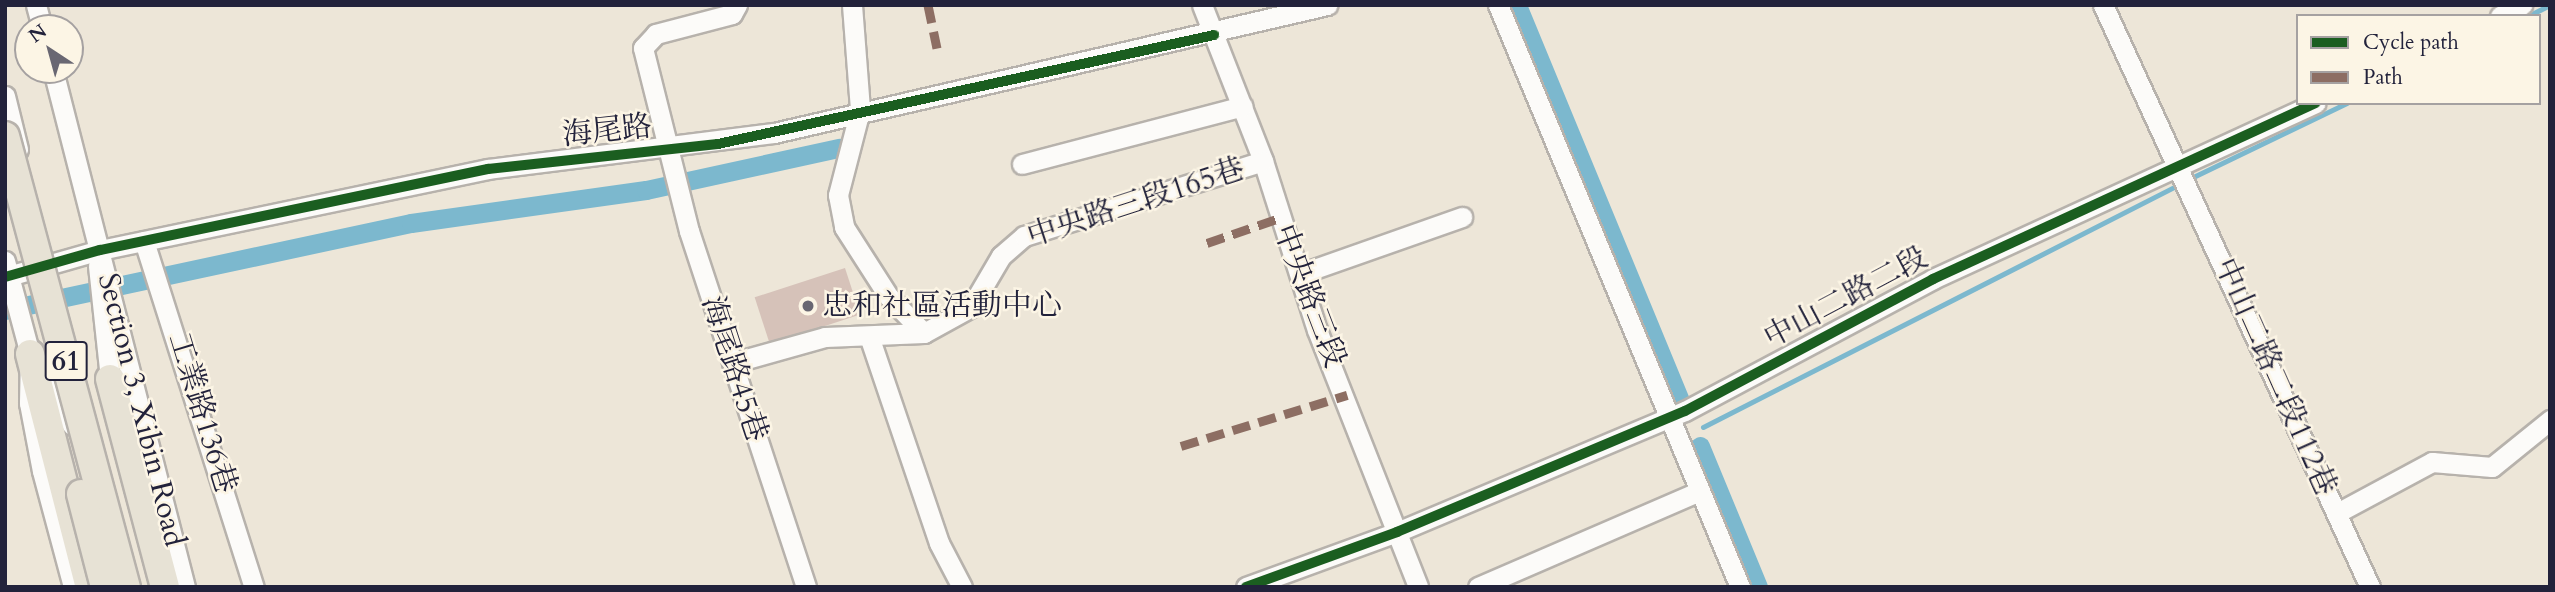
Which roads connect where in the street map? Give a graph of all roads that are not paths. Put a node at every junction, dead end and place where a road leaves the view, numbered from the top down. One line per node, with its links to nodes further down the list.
1 (737, 5): 16 (street, 海尾路45巷)
2 (852, 5): 14 (street)
3 (1202, 5): 9 (street, 中央路三段)
4 (1327, 5): 9 (street, 海尾路)
5 (1498, 5): 33 (street)
6 (2103, 5): 19 (street, 中山二路二段112巷)
7 (2522, 5): 8 (street)
8 (2504, 14)
9 (1214, 35): 13 (street, 中央路三段); 14 (street, 海尾路)
10 (57, 84): 23 (street, Section 3, Xibin Road)
11 (5, 96): 24 (street, Section 3, Xibin Road)
12 (2311, 105): 19 (street, 中山二路二段)
13 (1243, 106): 17 (street, 中央路三段); 18 (street)
14 (860, 110): 16 (street, 海尾路); 28 (street)
15 (5, 136): 43 (highway, 61, bridge)
16 (669, 149): 22 (street, 海尾路); 31 (street, 海尾路45巷)
17 (1263, 161): 25 (street, 中央路三段); 28 (street, 中央路三段165巷)
18 (1022, 164)
19 (2180, 167): 33 (street, 中山二路二段); 37 (street, 中山二路二段112巷)
20 (5, 200): 42 (highway, 61, bridge)
21 (1462, 217): 25 (street)
22 (144, 241): 23 (street, 海尾路); 46 (street, 工業路136巷)
23 (100, 250): 24 (street, 海尾路); 27 (street, Section 3, Xibin Road)
24 (52, 270): 26 (street, 海尾路); 36 (street, Section 3, Xibin Road)
25 (1300, 274): 38 (street, 中央路三段)
26 (8, 277): 30 (street)
27 (107, 309): 32 (street); 45 (street, Section 3, Xibin Road)
28 (924, 333): 29 (street)
29 (870, 339): 31 (street); 48 (street)
30 (26, 343): 36 (street); 40 (street); 41 (highway)
31 (732, 363): 47 (street, 海尾路45巷)
32 (110, 379): 44 (highway)
33 (1671, 417): 35 (street); 38 (street, 中山二路二段)
34 (2550, 420): 37 (street)
35 (1700, 491): 50 (street); 51 (street)
36 (108, 502): 43 (street, Section 3, Xibin Road)
37 (2337, 513): 52 (street, 中山二路二段112巷)
38 (1397, 532): 39 (street, 中山二路二段); 49 (street, 中央路三段)
39 (1257, 585)
40 (73, 587)
41 (90, 587)
42 (105, 587)
43 (128, 587)
44 (165, 587)
45 (186, 587)
46 (254, 587)
47 (806, 587)
48 (962, 587)
49 (1418, 587)
50 (1478, 587)
51 (1740, 587)
52 (2371, 587)

